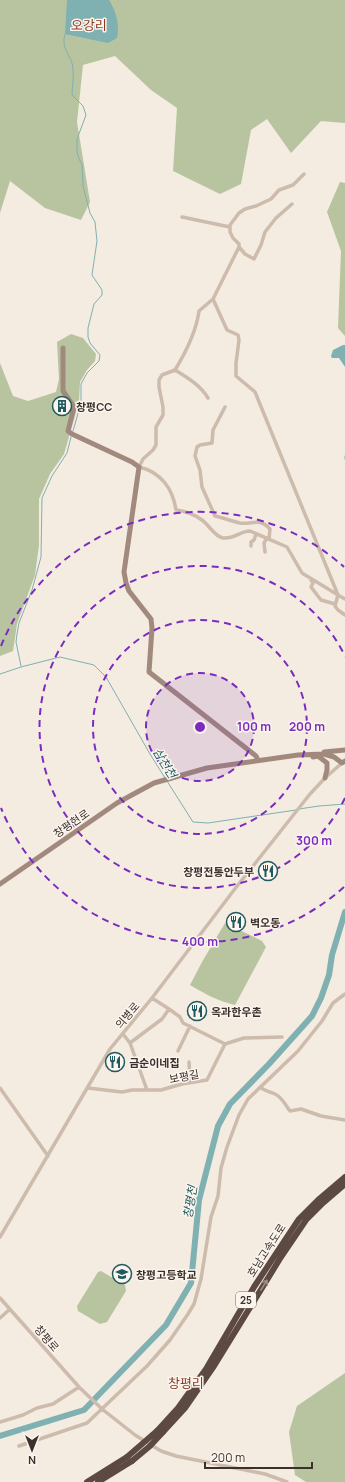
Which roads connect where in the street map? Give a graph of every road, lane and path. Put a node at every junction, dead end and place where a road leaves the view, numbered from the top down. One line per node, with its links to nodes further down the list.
1 (304, 174): 4 (street)
2 (292, 204): 5 (street)
3 (182, 217): 4 (street)
4 (230, 227): 5 (street)
5 (240, 247): 6 (street)
6 (213, 299): 8 (street); 17 (street)
7 (63, 348): 11 (street)
8 (175, 370): 9 (street); 11 (street)
9 (208, 398)
10 (225, 407): 13 (street)
11 (139, 467): 12 (street); 24 (street)
12 (256, 534): 13 (street); 14 (street)
13 (268, 538): 15 (street); 16 (street)
14 (251, 546)
15 (265, 552)
16 (310, 578): 17 (street); 19 (street)
17 (338, 595): 18 (street); 19 (street)
18 (345, 599)
19 (335, 604): 20 (street)
20 (345, 615)
21 (345, 750): 22 (street)
22 (317, 753): 23 (street); 25 (street)
23 (288, 756): 24 (street); 26 (street)
24 (258, 760): 27 (street, 창평현로)
25 (343, 762): 26 (street)
26 (325, 778): 29 (street, 의병로)
27 (0, 884)
28 (345, 994): 39 (street)
29 (152, 998): 30 (street); 32 (street, 의병로)
30 (169, 1009): 31 (street); 34 (street)
31 (190, 1026): 35 (street); 36 (street)
32 (123, 1034): 34 (street); 41 (street, 의병로)
33 (282, 1037): 35 (street)
34 (130, 1043): 42 (street)
35 (225, 1044): 38 (street, 보평길)
36 (178, 1052)
37 (189, 1062): 38 (street)
38 (190, 1083): 42 (street, 보평길)
39 (260, 1087): 43 (street); 52 (street)
40 (0, 1088): 44 (street)
41 (88, 1088): 42 (street, 보평길); 44 (street, 의병로)
42 (147, 1090)
43 (345, 1120)
44 (48, 1156): 47 (street, 의병로)
45 (345, 1177): 54 (highway, 호남고속도로 / 25)
46 (345, 1184): 54 (highway, 호남고속도로 / 25, one-way to 46)
47 (0, 1237)
48 (0, 1298): 49 (street, 창평로)
49 (10, 1309): 50 (street); 51 (street, 창평로)
50 (1, 1316)
51 (80, 1388): 52 (street, 창평로); 53 (street)
52 (102, 1409): 55 (street); 59 (street, 창평로)
53 (0, 1422)
54 (160, 1432): 56 (highway, 호남고속도로 / 25, bridge)
55 (19, 1446)
56 (129, 1459): 57 (highway, 호남고속도로 / 25); 58 (highway, 호남고속도로 / 25)
57 (87, 1482)
58 (98, 1482)
59 (287, 1482)

